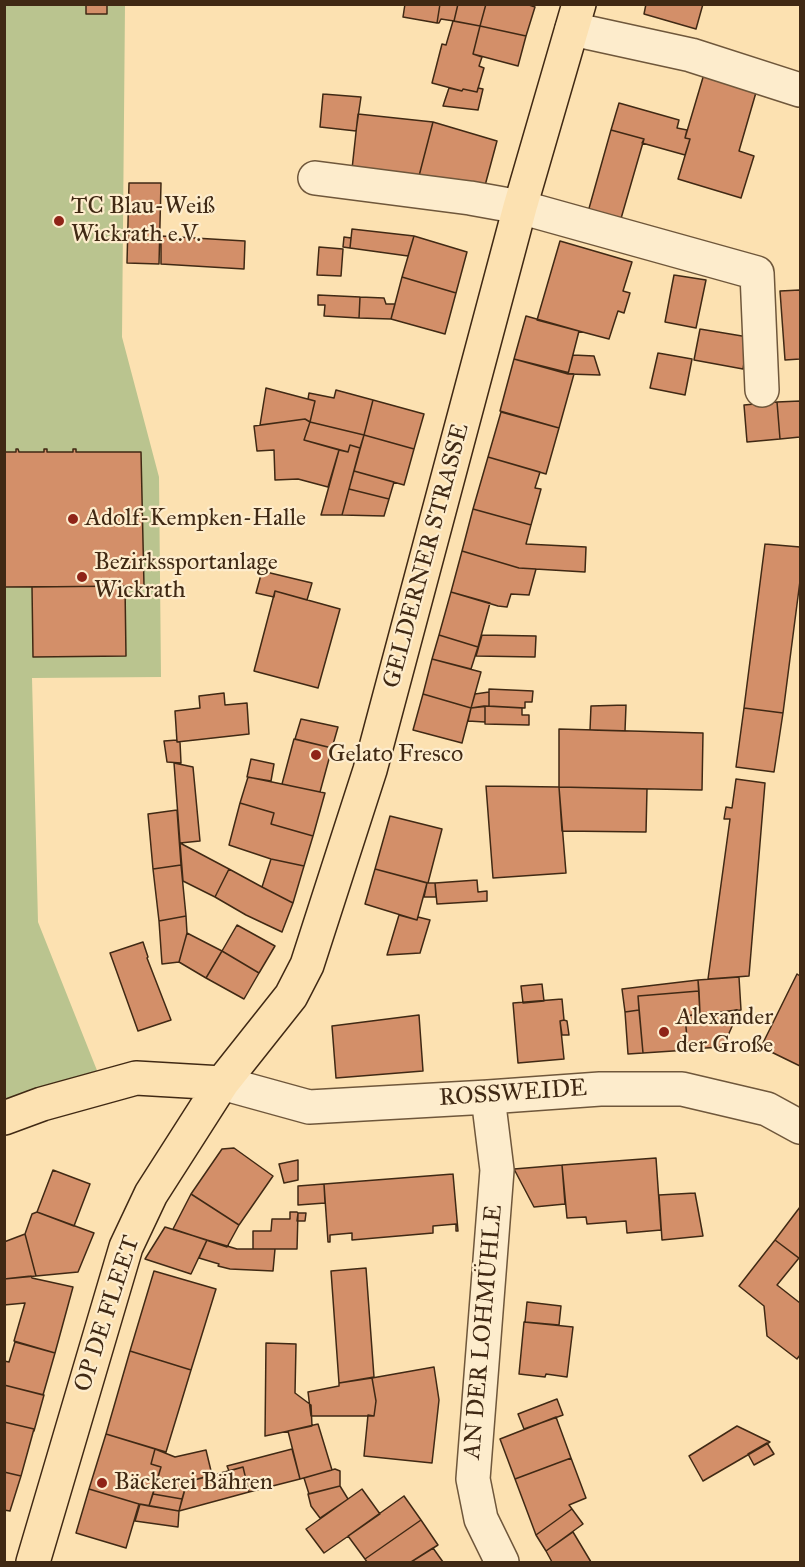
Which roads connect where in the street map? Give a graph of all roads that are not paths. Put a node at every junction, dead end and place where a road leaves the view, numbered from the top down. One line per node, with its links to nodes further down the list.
1 (575, 17): 2 (street); 4 (main road, GELDERNER STRASSE)
2 (801, 90)
3 (315, 178): 4 (street)
4 (520, 207): 5 (street); 6 (main road, GELDERNER STRASSE)
5 (762, 390)
6 (222, 1083): 7 (street, ROSSWEIDE); 8 (main road); 10 (main road, OP DE FLEET)
7 (488, 1097): 9 (street, ROSSWEIDE); 11 (street, AN DER LOHMÜHLE)
8 (4, 1118)
9 (801, 1127)
10 (33, 1563)
11 (502, 1563)

